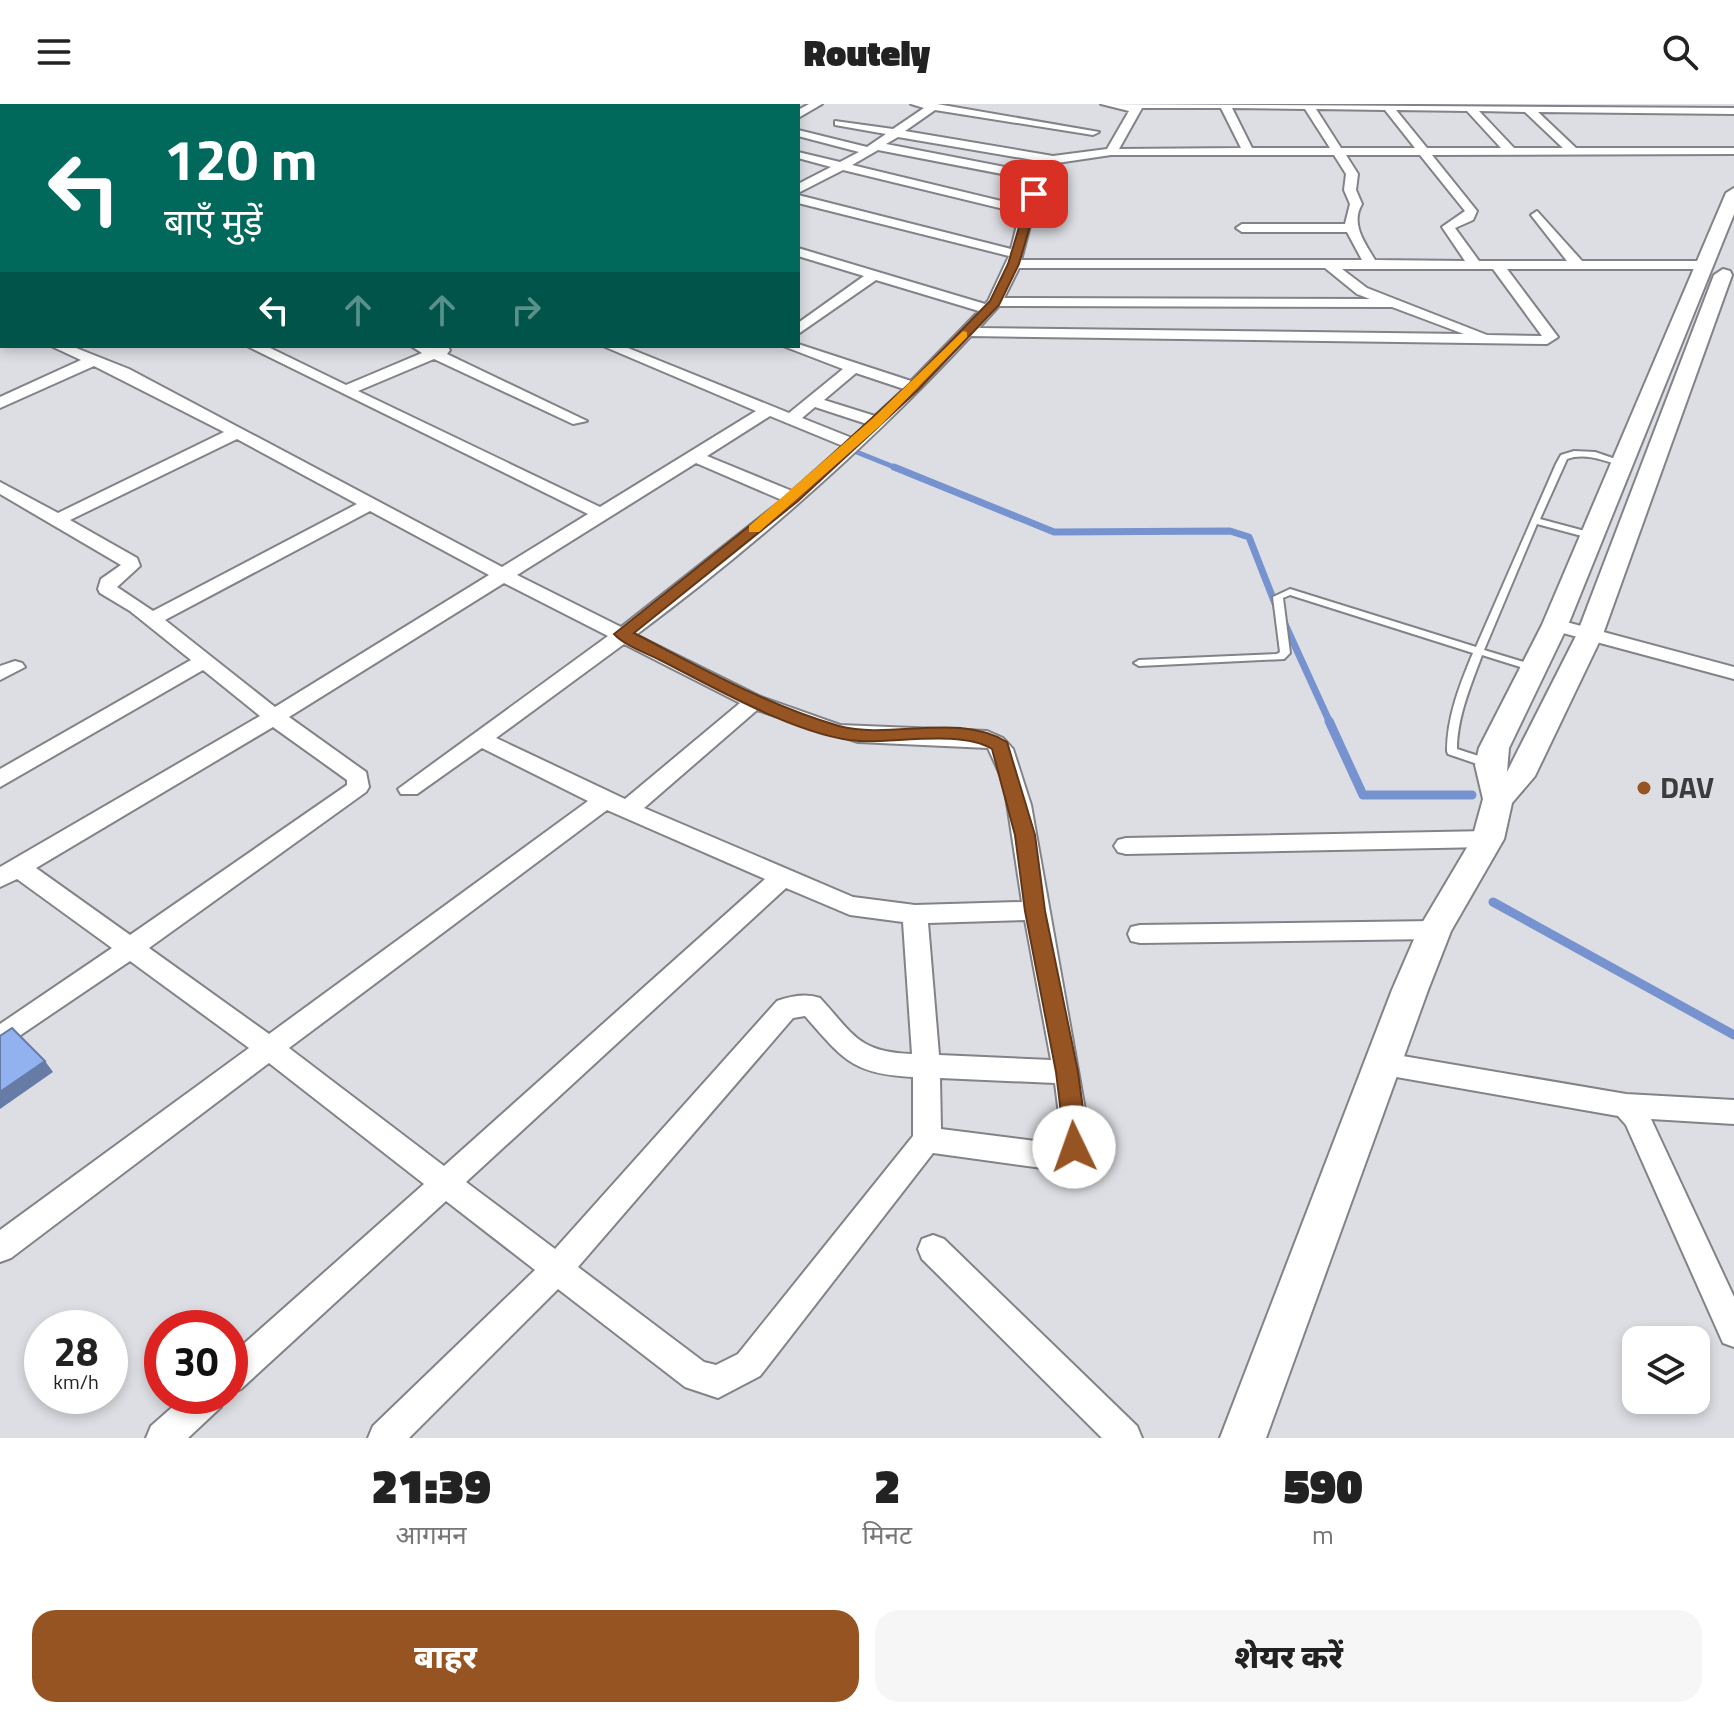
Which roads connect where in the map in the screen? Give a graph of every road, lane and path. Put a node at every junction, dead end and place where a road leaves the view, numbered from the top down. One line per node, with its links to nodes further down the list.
1 (916, 104): 8 (street)
2 (1019, 104): 14 (street)
3 (1106, 104): 11 (street)
4 (1266, 105): 5 (street); 6 (street)
5 (1225, 106): 11 (street); 26 (street)
6 (1308, 106): 9 (street); 22 (street)
7 (1454, 106): 9 (street); 10 (street)
8 (933, 107): 14 (street); 18 (street)
9 (1388, 107): 23 (street)
10 (1470, 108): 12 (street); 24 (street)
11 (1137, 109): 21 (street)
12 (1528, 109): 13 (street); 25 (street)
13 (1734, 111)
14 (1001, 118): 16 (street)
15 (839, 123): 18 (street)
16 (1093, 132)
17 (800, 133): 19 (street)
18 (895, 133): 19 (street); 28 (street)
19 (872, 148): 29 (street); 30 (street)
20 (1734, 151): 25 (street)
21 (1111, 152): 26 (street); 28 (street)
22 (1338, 152): 23 (street); 26 (street); 37 (street)
23 (1427, 152): 24 (street); 42 (street)
24 (1511, 152): 25 (street)
25 (1574, 152)
26 (1249, 153)
27 (800, 156): 29 (street)
28 (1053, 160): 30 (street)
29 (841, 168): 31 (street); 34 (street)
30 (1041, 178): 34 (street)
31 (800, 188)
32 (800, 200): 40 (street)
33 (1732, 202): 45 (street)
34 (1028, 211): 40 (street)
35 (1537, 215): 44 (street)
36 (1242, 228): 37 (street)
37 (1352, 228): 41 (street)
38 (1734, 246): 87 (street)
39 (800, 254): 46 (street)
40 (1014, 259): 47 (street); 50 (street)
41 (1371, 265): 42 (street); 47 (street)
42 (1475, 265): 43 (street)
43 (1497, 265): 44 (street); 54 (street)
44 (1578, 265): 45 (street)
45 (1706, 265): 75 (street)
46 (874, 275): 50 (street); 51 (street)
47 (1320, 282): 48 (street); 48 (street); 49 (street)
48 (1394, 303): 54 (street)
49 (1180, 305): 50 (street); 53 (street)
50 (991, 306): 52 (street)
51 (800, 329)
52 (966, 332): 53 (street); 64 (street)
53 (1194, 337): 54 (street)
54 (1495, 341)
55 (63, 348): 62 (street)
56 (258, 348): 65 (street)
57 (422, 348): 61 (street)
58 (448, 348): 61 (street)
59 (615, 348): 68 (street)
60 (796, 348): 63 (street)
61 (435, 354): 65 (street); 70 (street)
62 (94, 360): 67 (street); 72 (street)
63 (853, 368): 64 (street); 66 (street)
64 (914, 387): 71 (street)
65 (344, 391): 79 (street)
66 (813, 401): 69 (street); 71 (street)
67 (0, 403)
68 (769, 410): 69 (street); 74 (street)
69 (791, 419): 73 (street)
70 (579, 421)
71 (877, 422): 73 (street)
72 (236, 433): 78 (street); 80 (street)
73 (852, 444): 77 (street)
74 (694, 456): 77 (street); 79 (street)
75 (1623, 463): 81 (lane); 82 (street)
76 (0, 487): 80 (street)
77 (793, 498): 86 (street)
78 (369, 504): 83 (street); 84 (street)
79 (599, 513): 83 (street)
80 (57, 520): 84 (street)
81 (1535, 521): 82 (lane); 88 (lane)
82 (1593, 536): 85 (street)
83 (503, 575): 86 (street); 94 (street)
84 (152, 619): 89 (street)
85 (1555, 625): 87 (street); 91 (street)
86 (622, 634): 93 (street); 95 (street)
87 (1590, 634): 92 (street); 97 (street)
88 (1479, 650): 90 (lane); 91 (lane); 97 (lane)
89 (204, 661): 94 (street); 96 (street)
90 (1139, 663)
91 (1533, 668): 97 (street)
92 (1734, 673)
93 (754, 702): 99 (street); 104 (street)
94 (274, 717): 102 (street); 108 (street)
95 (481, 739): 98 (street); 99 (street)
96 (0, 779)
97 (1494, 782): 100 (street)
98 (409, 789)
99 (617, 804): 103 (street); 110 (street)
100 (1488, 839): 101 (street); 106 (street)
101 (1126, 846)
102 (9, 872): 108 (street)
103 (781, 879): 105 (street); 117 (street)
104 (1035, 911): 105 (street); 113 (street)
105 (915, 914): 112 (street)
106 (1435, 930): 107 (street); 111 (street)
107 (1140, 934)
108 (132, 949): 109 (street); 110 (street)
109 (0, 1038)
110 (269, 1048): 117 (street); 118 (street)
111 (1385, 1064): 114 (street); 127 (street)
112 (926, 1066): 113 (street); 116 (street); 120 (street)
113 (1067, 1072): 116 (street)
114 (1626, 1106): 115 (street); 121 (street)
115 (1734, 1112)
116 (927, 1140): 120 (street)
117 (447, 1185): 120 (street); 122 (street)
118 (0, 1248)
119 (933, 1249): 126 (street)
120 (557, 1269): 125 (street)
121 (1734, 1332)
122 (248, 1362)
123 (190, 1414): 124 (street)
124 (163, 1438)
125 (385, 1438)
126 (1125, 1438)
127 (1243, 1438)

